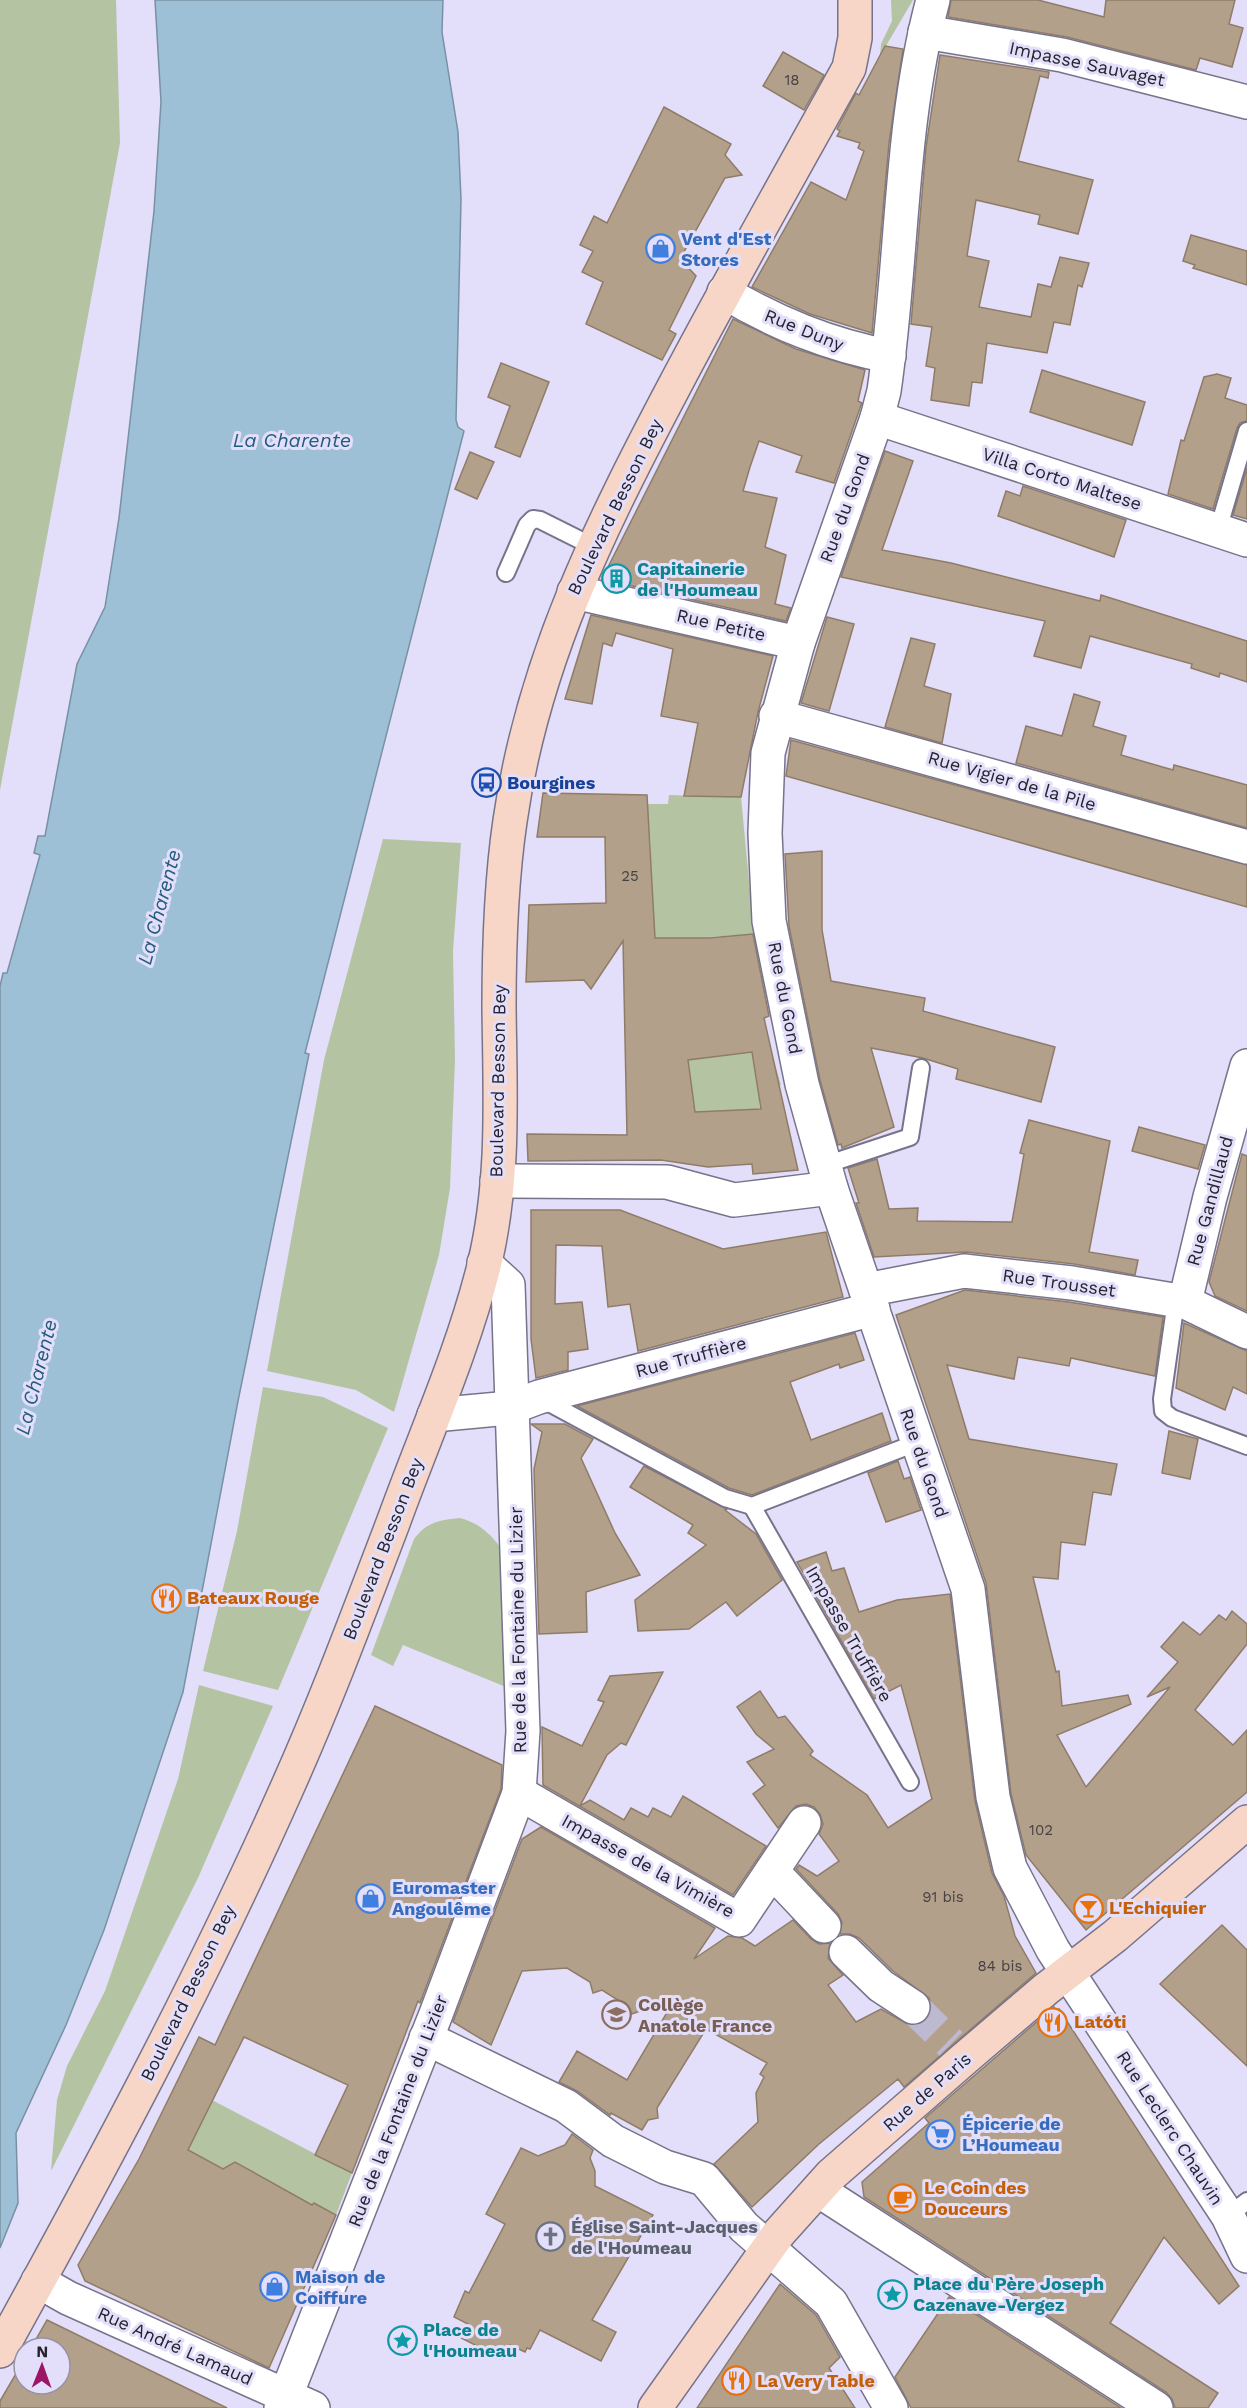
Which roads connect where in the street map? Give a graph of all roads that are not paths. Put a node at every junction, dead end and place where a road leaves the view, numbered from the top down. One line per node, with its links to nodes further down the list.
1 (933, 0): 3 (street, Rue du Gond)
2 (849, 5): 5 (main road, Boulevard Besson Bey)
3 (925, 32): 4 (street, Impasse Sauvaget); 6 (street, Rue du Gond)
4 (1247, 102)
5 (724, 291): 6 (street, Rue Duny); 10 (main road, Boulevard Besson Bey)
6 (889, 356): 7 (street, Rue du Gond)
7 (877, 418): 9 (street, Villa Corto Maltese); 13 (street, Rue du Gond)
8 (1247, 431): 9 (lane)
9 (1232, 535)
10 (592, 546): 11 (lane); 12 (main road, Boulevard Besson Bey)
11 (506, 573)
12 (574, 592): 13 (street, Rue Petite); 19 (main road, Boulevard Besson Bey)
13 (798, 643): 14 (street, Rue du Gond)
14 (776, 716): 15 (street, Rue Vigier de la Pile); 18 (street, Rue du Gond)
15 (1247, 847)
16 (1247, 1066): 22 (street, Rue Gandillaud)
17 (921, 1068): 18 (lane)
18 (828, 1177): 19 (street); 21 (street, Rue du Gond)
19 (497, 1181): 20 (main road, Boulevard Besson Bey)
20 (484, 1263): 24 (street, Rue de la Fontaine du Lizier); 25 (main road, Boulevard Besson Bey)
21 (869, 1299): 22 (street, Rue Trousset); 24 (street, Rue Truffière); 26 (street, Rue du Gond)
22 (1180, 1301): 23 (street, Rue Trousset); 27 (lane)
23 (1247, 1332)
24 (525, 1402): 25 (street, Rue Truffière); 28 (lane); 30 (street, Rue de la Fontaine du Lizier)
25 (434, 1415): 43 (main road, Boulevard Besson Bey)
26 (916, 1443): 28 (lane); 36 (street, Rue du Gond)
27 (1247, 1446)
28 (752, 1506): 29 (lane, Impasse Truffière)
29 (910, 1782)
30 (519, 1793): 33 (street, Impasse de la Vimière); 38 (street, Rue de la Fontaine du Lizier)
31 (1247, 1822): 36 (main road, Rue de Paris)
32 (804, 1823): 33 (street, Impasse de la Vimière)
33 (772, 1871): 34 (street)
34 (824, 1926)
35 (846, 1952): 37 (street)
36 (1068, 1973): 39 (main road, Rue de Paris); 40 (street, Rue Leclerc Chauvin)
37 (914, 2007)
38 (426, 2038): 41 (street); 45 (street, Rue de la Fontaine du Lizier)
39 (818, 2190): 41 (main road, Rue de Paris); 48 (street)
40 (1237, 2208): 42 (street, Rue Leclerc Chauvin)
41 (769, 2248): 46 (main road, Rue de Paris); 47 (street)
42 (1247, 2256)
43 (38, 2281): 44 (main road, Boulevard Besson Bey); 45 (street, Rue André Lamaud)
44 (0, 2351)
45 (293, 2404)
46 (655, 2408)
47 (891, 2408)
48 (1156, 2408)

